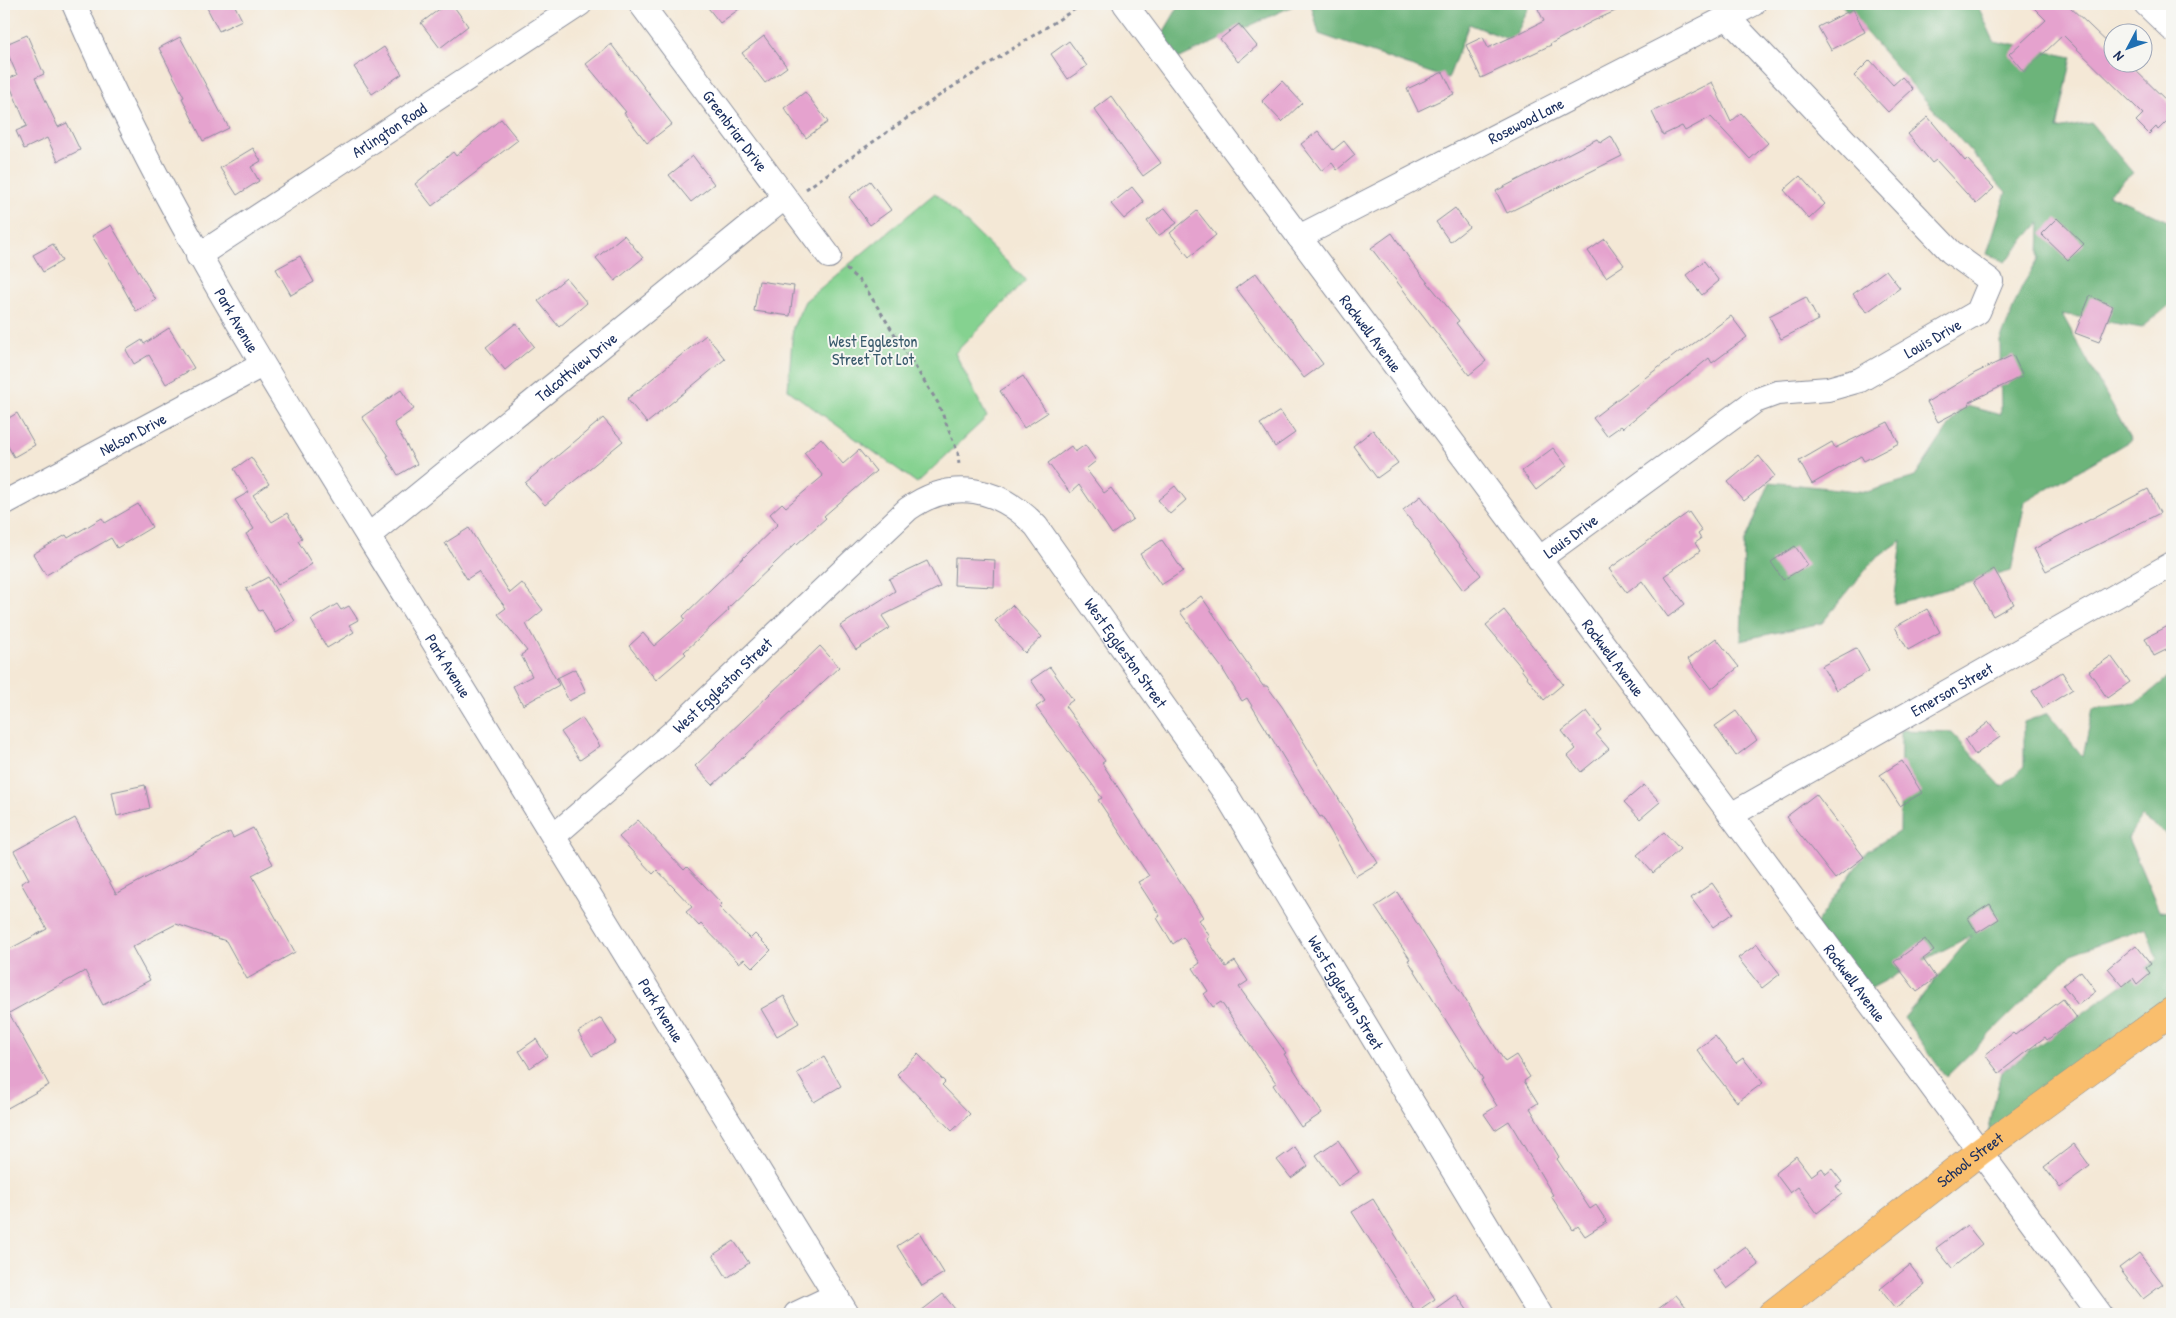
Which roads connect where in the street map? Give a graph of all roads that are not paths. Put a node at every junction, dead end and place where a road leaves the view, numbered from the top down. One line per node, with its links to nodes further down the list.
1 (74, 4): 11 (street, Park Avenue)
2 (580, 4): 11 (street, Arlington Road)
3 (641, 4): 9 (street, Greenbriar Drive)
4 (1125, 4): 10 (street, Rockwell Avenue)
5 (1753, 4): 7 (street, Rosewood Lane)
6 (2146, 4): 8 (street)
7 (1727, 17): 10 (street, Rosewood Lane); 16 (street, Louis Drive)
8 (2172, 29)
9 (784, 198): 12 (street, Greenbriar Drive); 15 (street, Talcottview Drive)
10 (1299, 237): 16 (street, Rockwell Avenue)
11 (198, 256): 13 (street, Park Avenue)
12 (829, 256)
13 (262, 365): 14 (street, Nelson Drive); 15 (street, Park Avenue)
14 (4, 503)
15 (368, 536): 19 (street, Park Avenue)
16 (1539, 559): 18 (street, Rockwell Avenue)
17 (2172, 564): 18 (street, Emerson Street)
18 (1731, 815): 21 (street, Rockwell Avenue)
19 (554, 836): 22 (street, Park Avenue); 24 (street, West Eggleston Street)
20 (2172, 1011): 21 (main road, School Street)
21 (1979, 1152): 25 (main road, School Street); 26 (street, Rockwell Avenue)
22 (841, 1305): 23 (street)
23 (796, 1314)
24 (1540, 1314)
25 (1772, 1314)
26 (2100, 1314)

